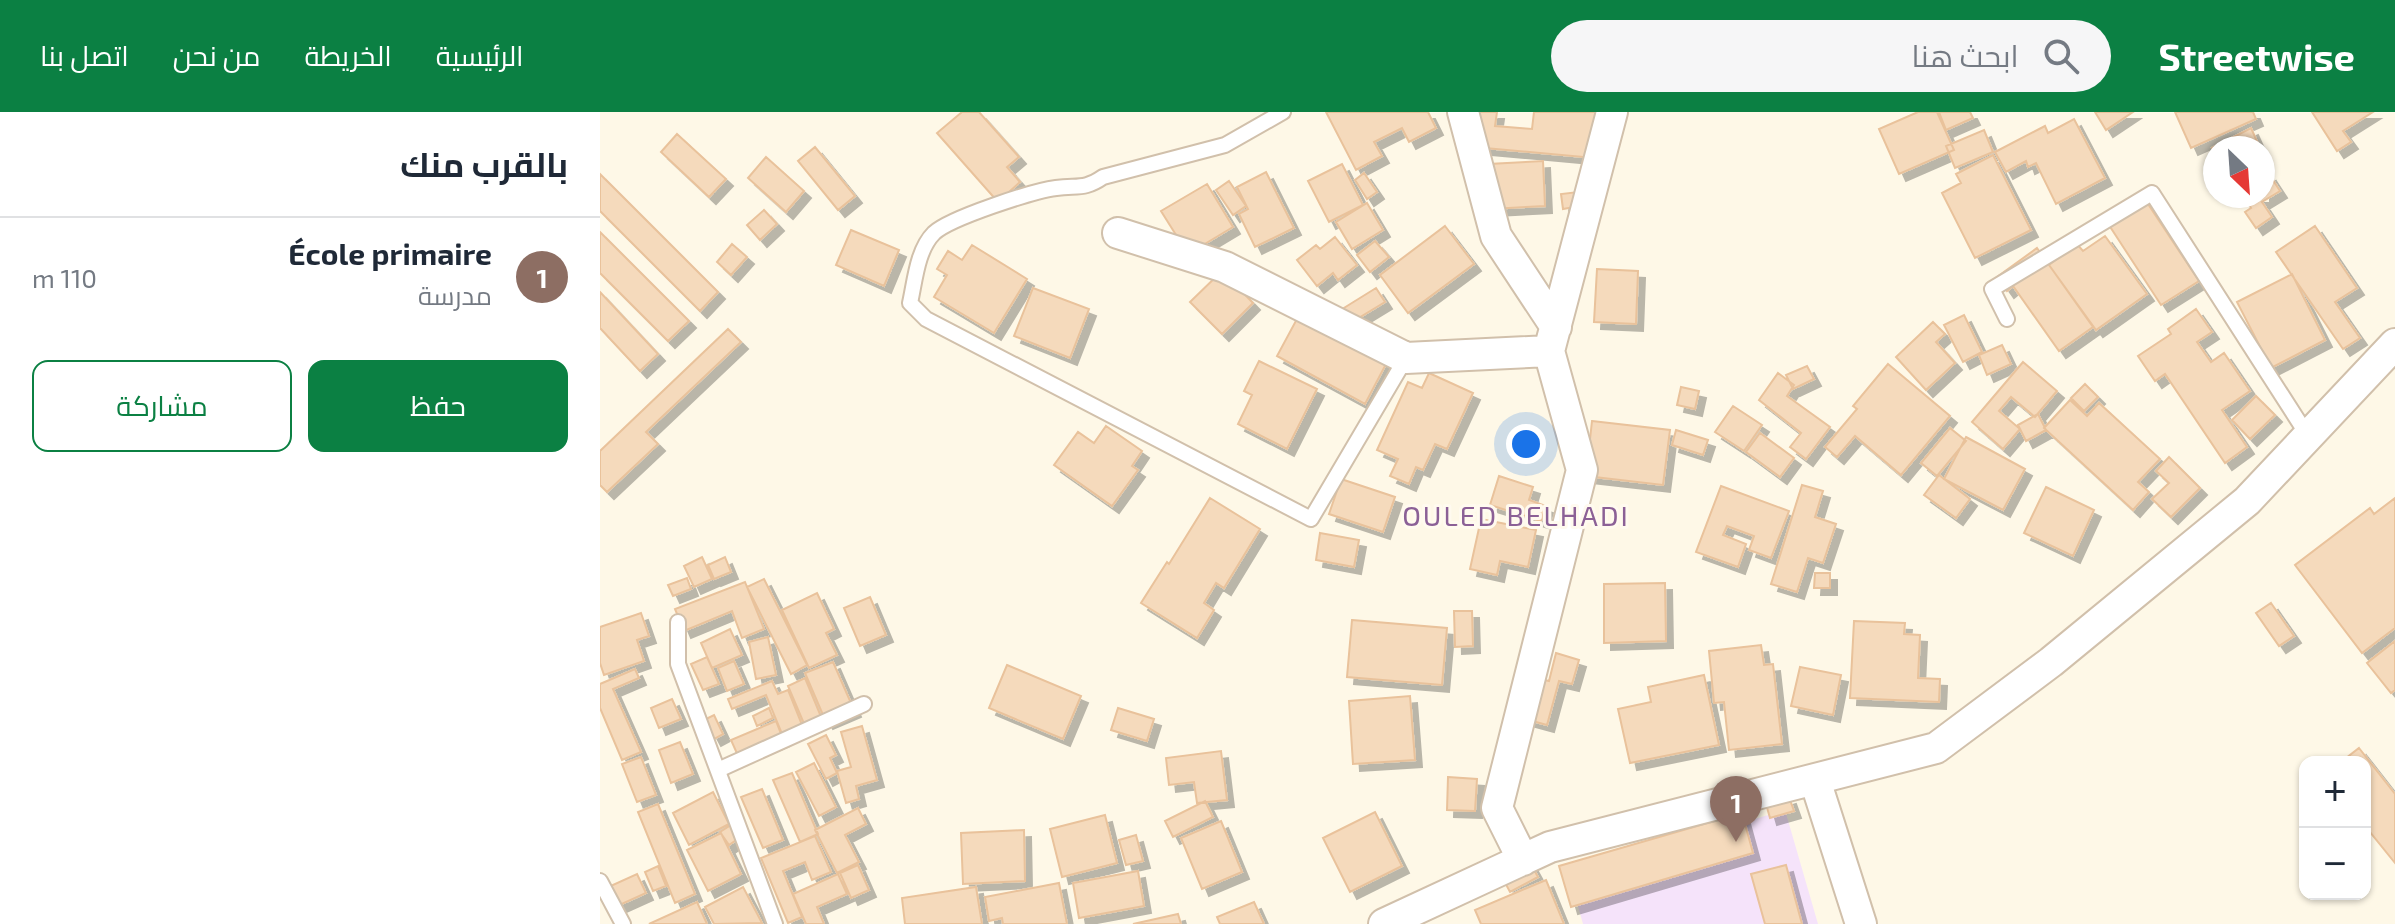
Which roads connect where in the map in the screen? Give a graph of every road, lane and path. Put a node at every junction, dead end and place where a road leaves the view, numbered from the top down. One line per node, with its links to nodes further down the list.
1 (1283, 112): 8 (lane)
2 (1463, 112): 6 (street)
3 (1612, 112): 6 (street)
4 (1118, 233): 8 (street)
5 (2007, 319): 9 (lane)
6 (1553, 339): 8 (street); 14 (street)
7 (2395, 344): 9 (street)
8 (1406, 358)
9 (2308, 436): 13 (street)
10 (678, 622): 12 (lane)
11 (864, 704): 12 (lane)
12 (718, 770): 17 (lane)
13 (1815, 780): 14 (street); 19 (street)
14 (1523, 860): 18 (street)
15 (600, 881): 16 (lane)
16 (623, 924)
17 (775, 924)
18 (1384, 924)
19 (1861, 924)

